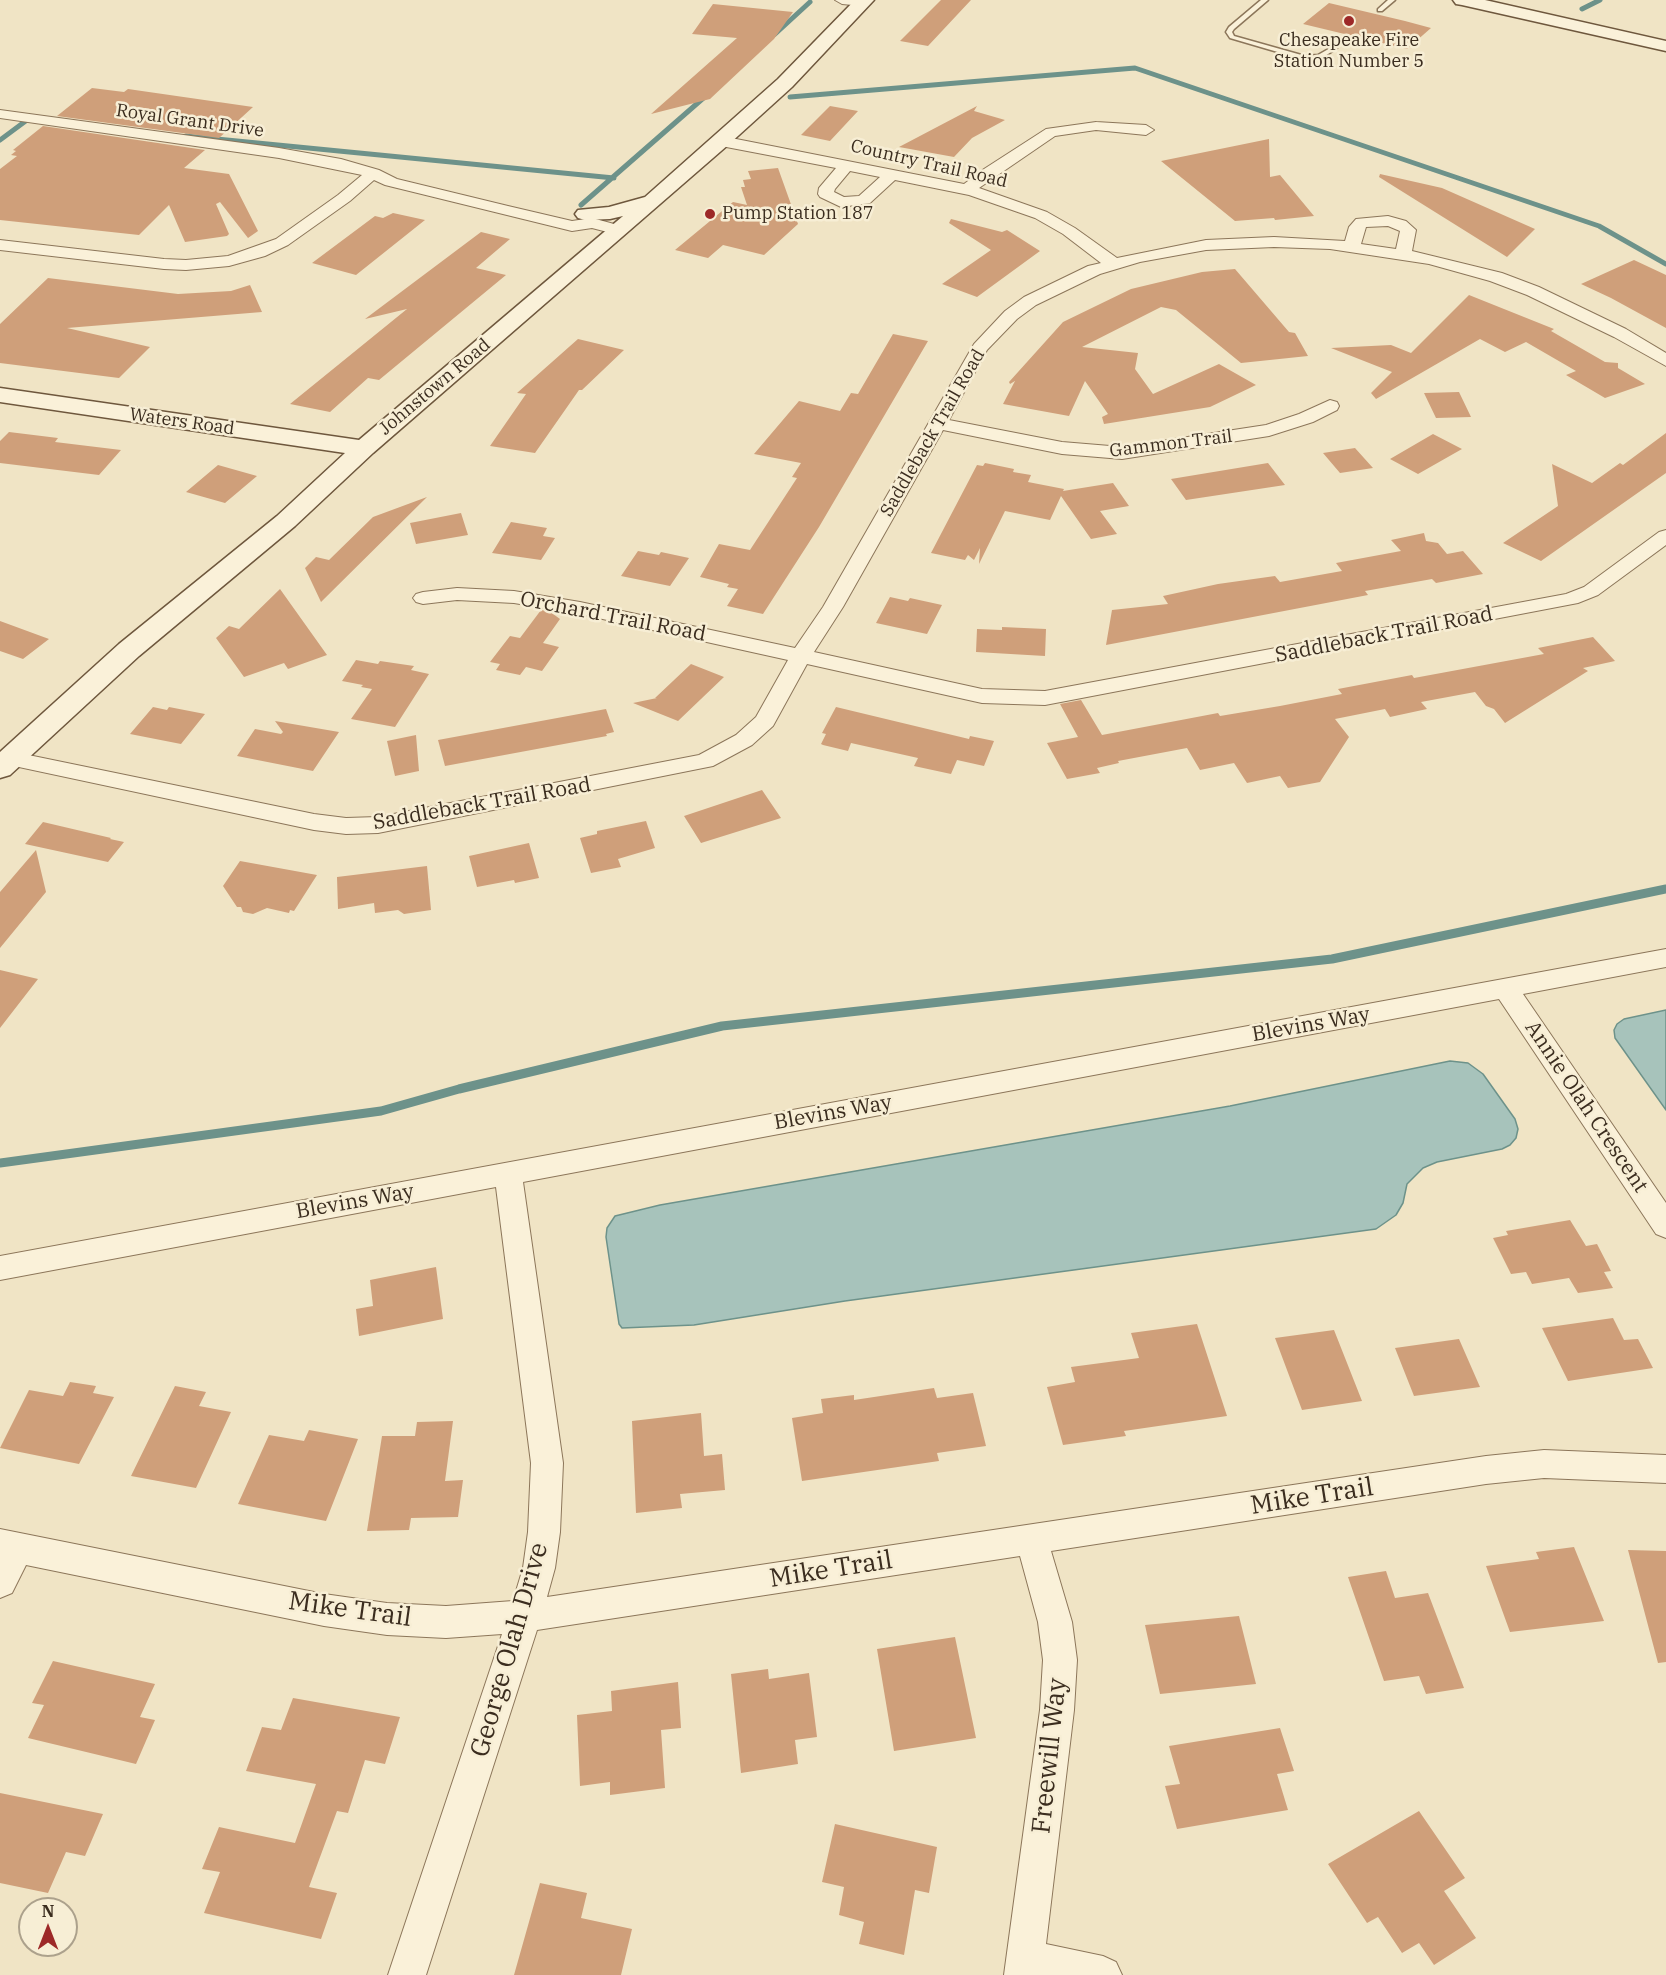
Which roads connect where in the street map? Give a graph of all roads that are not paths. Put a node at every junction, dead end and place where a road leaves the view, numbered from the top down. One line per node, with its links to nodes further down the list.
1 (842, 0): 5 (street)
2 (1265, 0): 9 (lane)
3 (1392, 0): 7 (lane)
4 (1462, 0): 6 (main road)
5 (864, 1): 12 (main road, Johnstown Road)
6 (1492, 3): 8 (main road)
7 (1380, 10)
8 (1666, 46)
9 (1334, 48)
10 (0, 114): 14 (street, Royal Grant Drive)
11 (1146, 130): 16 (street)
12 (721, 141): 13 (street, Country Trail Road); 17 (main road, Johnstown Road)
13 (847, 165): 15 (street, Country Trail Road); 15 (street)
14 (373, 173): 18 (street, Royal Grant Drive); 20 (street)
15 (892, 174): 16 (street, Country Trail Road)
16 (968, 189): 23 (street, Country Trail Road)
17 (653, 200): 18 (main road); 19 (main road, Johnstown Road)
18 (588, 219): 19 (street, Royal Grant Drive)
19 (619, 230): 28 (main road, Johnstown Road)
20 (0, 245)
21 (1352, 247): 22 (street, Saddleback Trail Road); 22 (street); 23 (street, Saddleback Trail Road)
22 (1403, 254): 24 (street, Saddleback Trail Road)
23 (1114, 264): 27 (street, Saddleback Trail Road)
24 (1666, 361)
25 (0, 395): 28 (main road, Waters Road)
26 (1330, 405): 27 (street, Gammon Trail)
27 (938, 423): 31 (street, Saddleback Trail Road)
28 (364, 448): 32 (main road, Johnstown Road)
29 (1666, 536): 31 (street, Saddleback Trail Road)
30 (423, 598): 31 (street, Orchard Trail Road)
31 (801, 657): 32 (street, Saddleback Trail Road)
32 (5, 764)
33 (1666, 958): 34 (street, Blevins Way)
34 (1506, 989): 35 (street, Blevins Way); 36 (street, Annie Olah Crescent)
35 (508, 1173): 37 (street, Blevins Way); 42 (street, George Olah Drive)
36 (1666, 1226)
37 (0, 1268)
38 (1666, 1469): 39 (street, Mike Trail)
39 (1032, 1540): 42 (street, Mike Trail); 43 (street, Freewill Way)
40 (9, 1546): 41 (street); 42 (street, Mike Trail)
41 (0, 1582)
42 (525, 1616): 44 (street, George Olah Drive)
43 (1024, 1967): 45 (street)
44 (407, 1975)
45 (1103, 1975)

